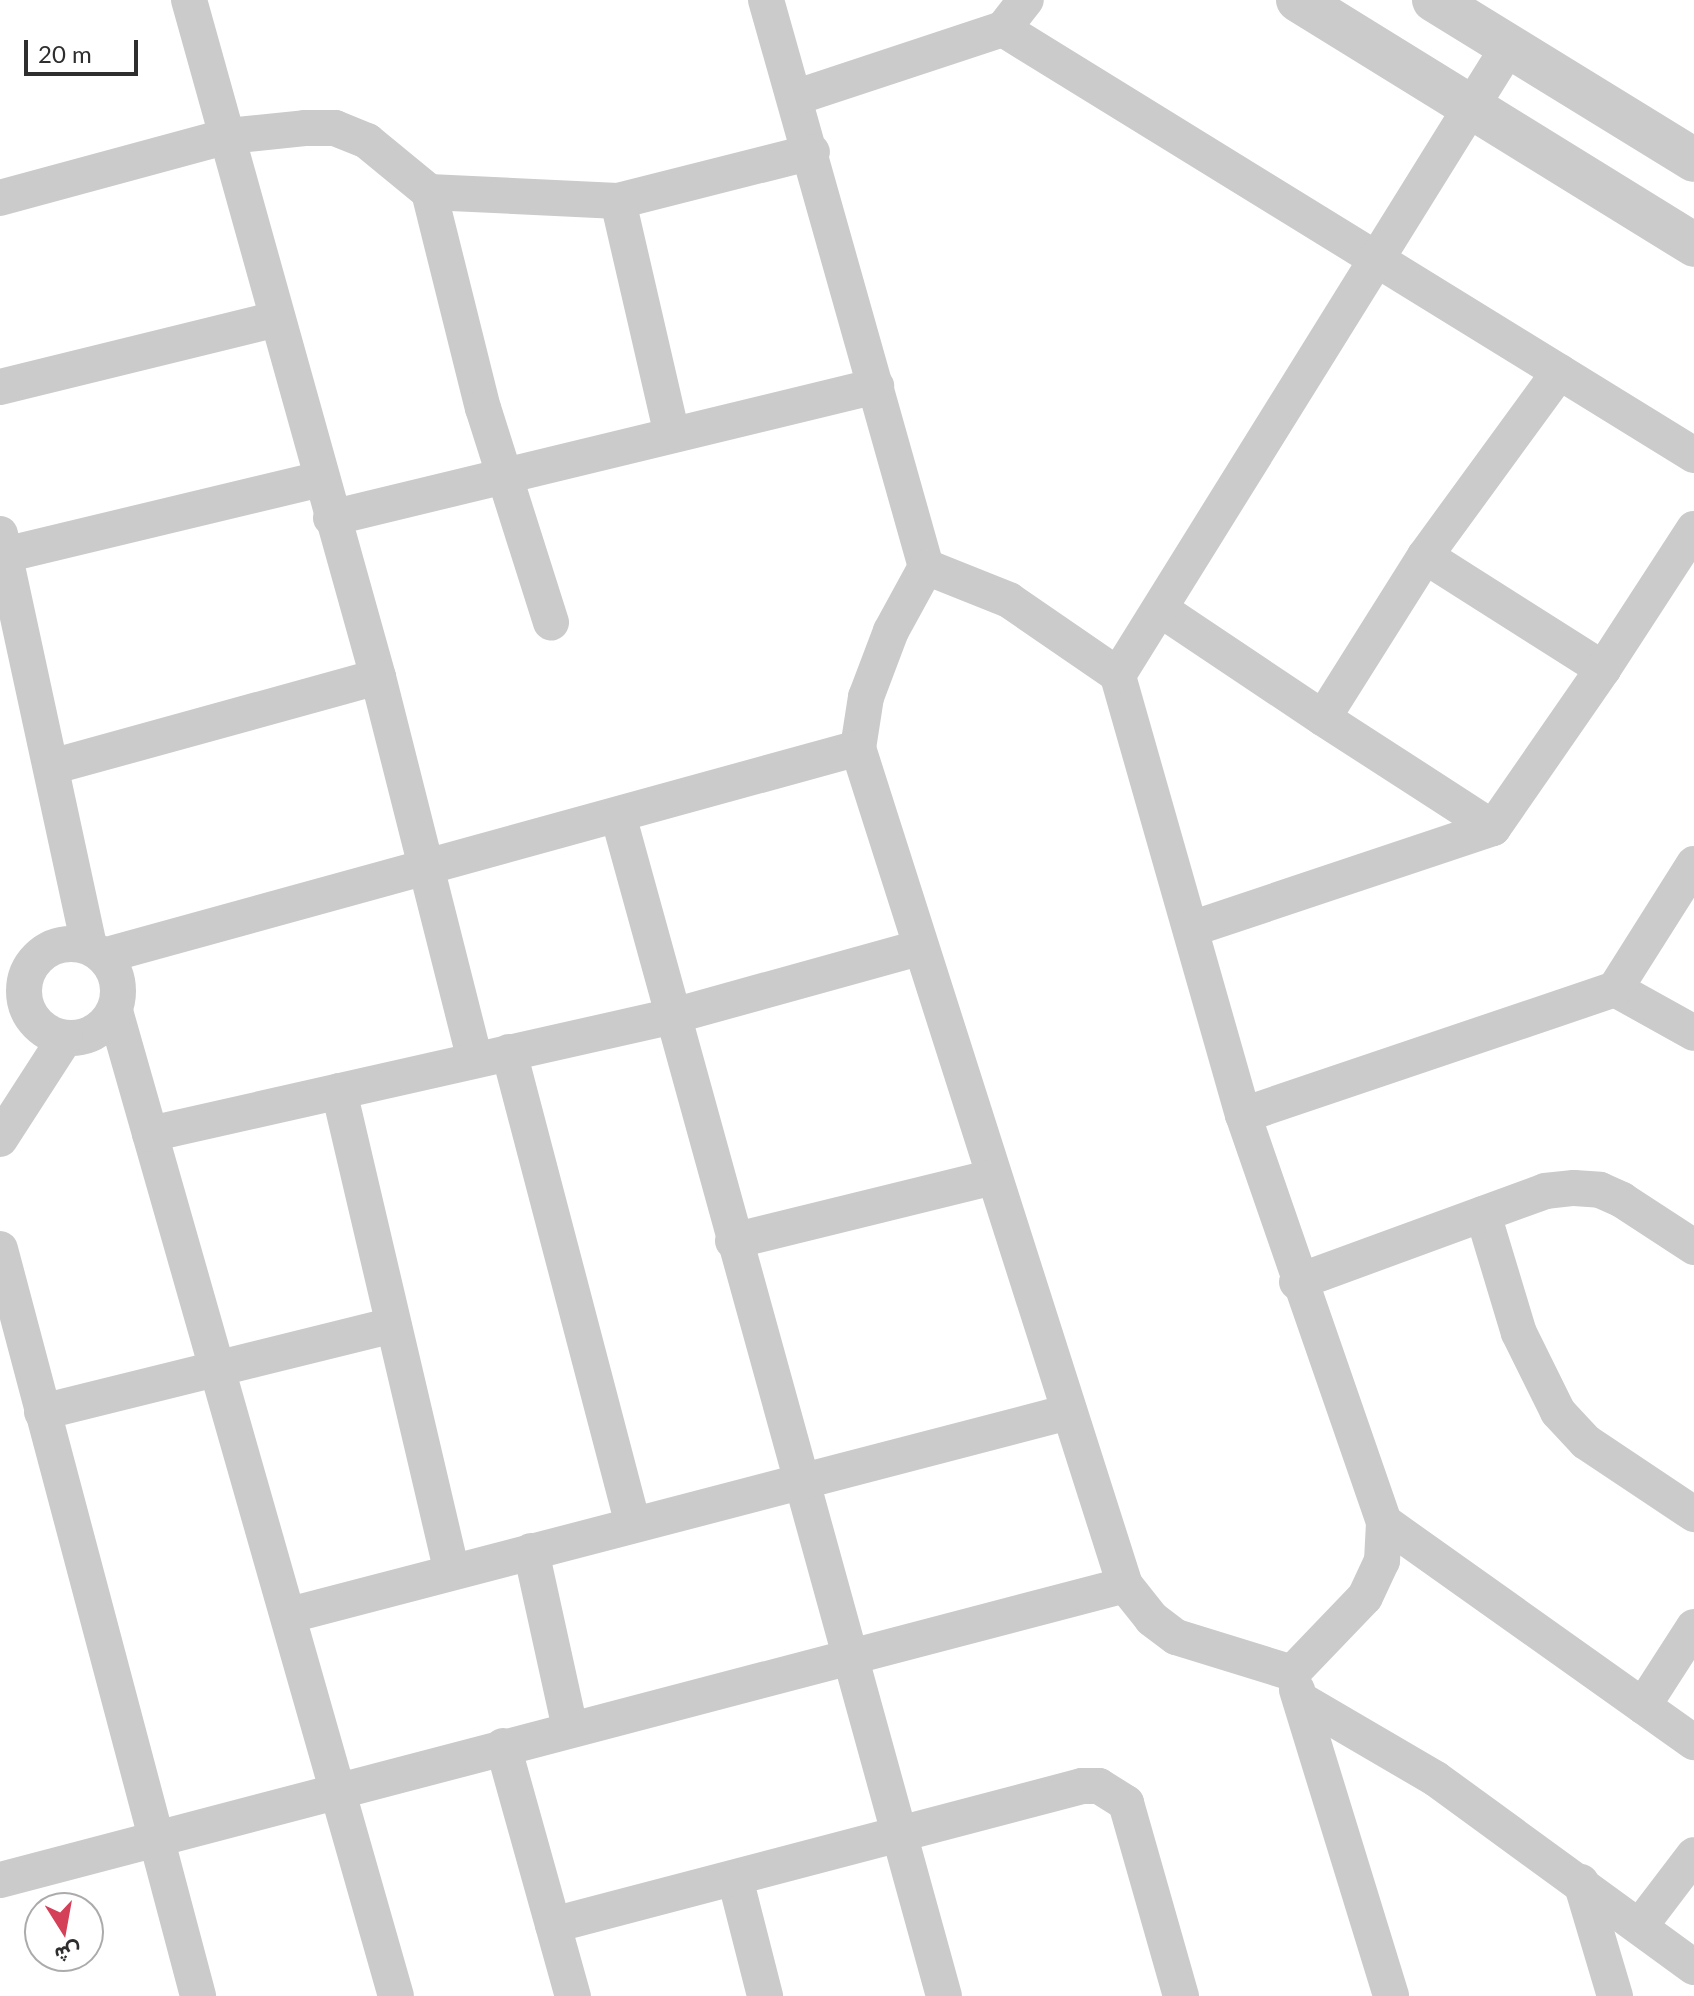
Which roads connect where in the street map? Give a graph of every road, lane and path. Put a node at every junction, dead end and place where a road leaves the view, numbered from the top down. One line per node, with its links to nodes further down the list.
1 (189, 0): 10 (street)
2 (766, 0): 8 (street)
3 (1026, 0): 6 (street)
4 (1298, 0): 9 (street)
5 (1434, 0): 7 (street)
6 (1003, 29): 8 (street); 17 (street)
7 (1509, 46): 9 (street); 12 (street)
8 (797, 97): 11 (street)
9 (1468, 105): 16 (street); 17 (street)
10 (228, 136): 13 (street); 14 (street); 18 (street)
11 (812, 152): 15 (street); 20 (street)
12 (1694, 160)
13 (429, 192): 15 (street); 24 (street)
14 (0, 198)
15 (618, 201): 22 (street)
16 (1694, 245)
17 (1377, 264): 19 (street); 31 (street)
18 (276, 319): 21 (street); 25 (street)
19 (1559, 372): 23 (street); 29 (street)
20 (876, 386): 22 (street); 30 (street)
21 (0, 387)
22 (672, 435): 24 (street)
23 (1694, 455)
24 (506, 477): 26 (street); 32 (street)
25 (321, 479): 26 (street); 28 (street)
26 (331, 518): 35 (street)
27 (1694, 529): 33 (street)
28 (2, 548): 38 (street)
29 (1425, 556): 33 (street); 36 (street)
30 (926, 567): 34 (street); 37 (street)
31 (1160, 609): 34 (street); 36 (street)
32 (551, 622)
33 (1603, 669): 40 (street)
34 (1118, 675): 43 (street)
35 (378, 677): 38 (street); 42 (street)
36 (1323, 718): 40 (street)
37 (858, 748): 39 (street); 44 (street)
38 (51, 767): 45 (street)
39 (618, 815): 42 (street); 49 (street)
40 (1493, 828): 43 (street)
41 (1694, 864): 47 (street)
42 (424, 870): 45 (street); 52 (street)
43 (1191, 929): 54 (street)
44 (921, 947): 49 (street); 57 (street)
45 (96, 952): 46 (street); 48 (street)
46 (14, 975): 51 (street)
47 (1615, 989): 50 (street); 54 (street)
48 (115, 1011): 51 (street); 55 (street)
49 (673, 1016): 52 (street); 59 (street)
50 (1694, 1033)
51 (65, 1038): 56 (street)
52 (492, 1056): 53 (street); 70 (street)
53 (339, 1091): 55 (street); 63 (street)
54 (1243, 1115): 62 (street)
55 (150, 1134): 64 (street)
56 (0, 1139)
57 (994, 1177): 59 (street); 66 (street)
58 (1483, 1214): 60 (street); 62 (street); 68 (street)
59 (733, 1241): 67 (street)
60 (1694, 1247)
61 (0, 1249): 65 (street)
62 (1297, 1282): 69 (street)
63 (393, 1325): 64 (street); 72 (street)
64 (217, 1365): 65 (street); 74 (street)
65 (42, 1412): 84 (street)
66 (1069, 1412): 67 (street); 73 (street)
67 (799, 1479): 70 (street); 76 (street)
68 (1694, 1514)
69 (1384, 1522): 77 (street); 78 (street)
70 (633, 1524): 71 (street)
71 (531, 1551): 72 (street); 79 (street)
72 (452, 1572): 74 (street)
73 (1125, 1585): 76 (street); 77 (street)
74 (290, 1615): 82 (street)
75 (1694, 1627): 78 (street)
76 (848, 1658): 79 (street); 83 (street)
77 (1296, 1687): 88 (street); 98 (street)
78 (1643, 1706): 80 (street)
79 (570, 1729): 81 (street)
80 (1694, 1742)
81 (503, 1746): 82 (street); 89 (street)
82 (341, 1788): 84 (street); 93 (street)
83 (898, 1835): 86 (street); 96 (street); 97 (street)
84 (152, 1838): 87 (street); 92 (street)
85 (1694, 1855): 90 (street)
86 (735, 1878): 89 (street); 95 (street)
87 (0, 1880)
88 (1581, 1882): 90 (street); 99 (street)
89 (553, 1925): 94 (street)
90 (1640, 1926): 91 (street)
91 (1694, 1967)
92 (198, 1996)
93 (396, 1996)
94 (573, 1996)
95 (765, 1996)
96 (944, 1996)
97 (1181, 1996)
98 (1391, 1996)
99 (1615, 1996)

